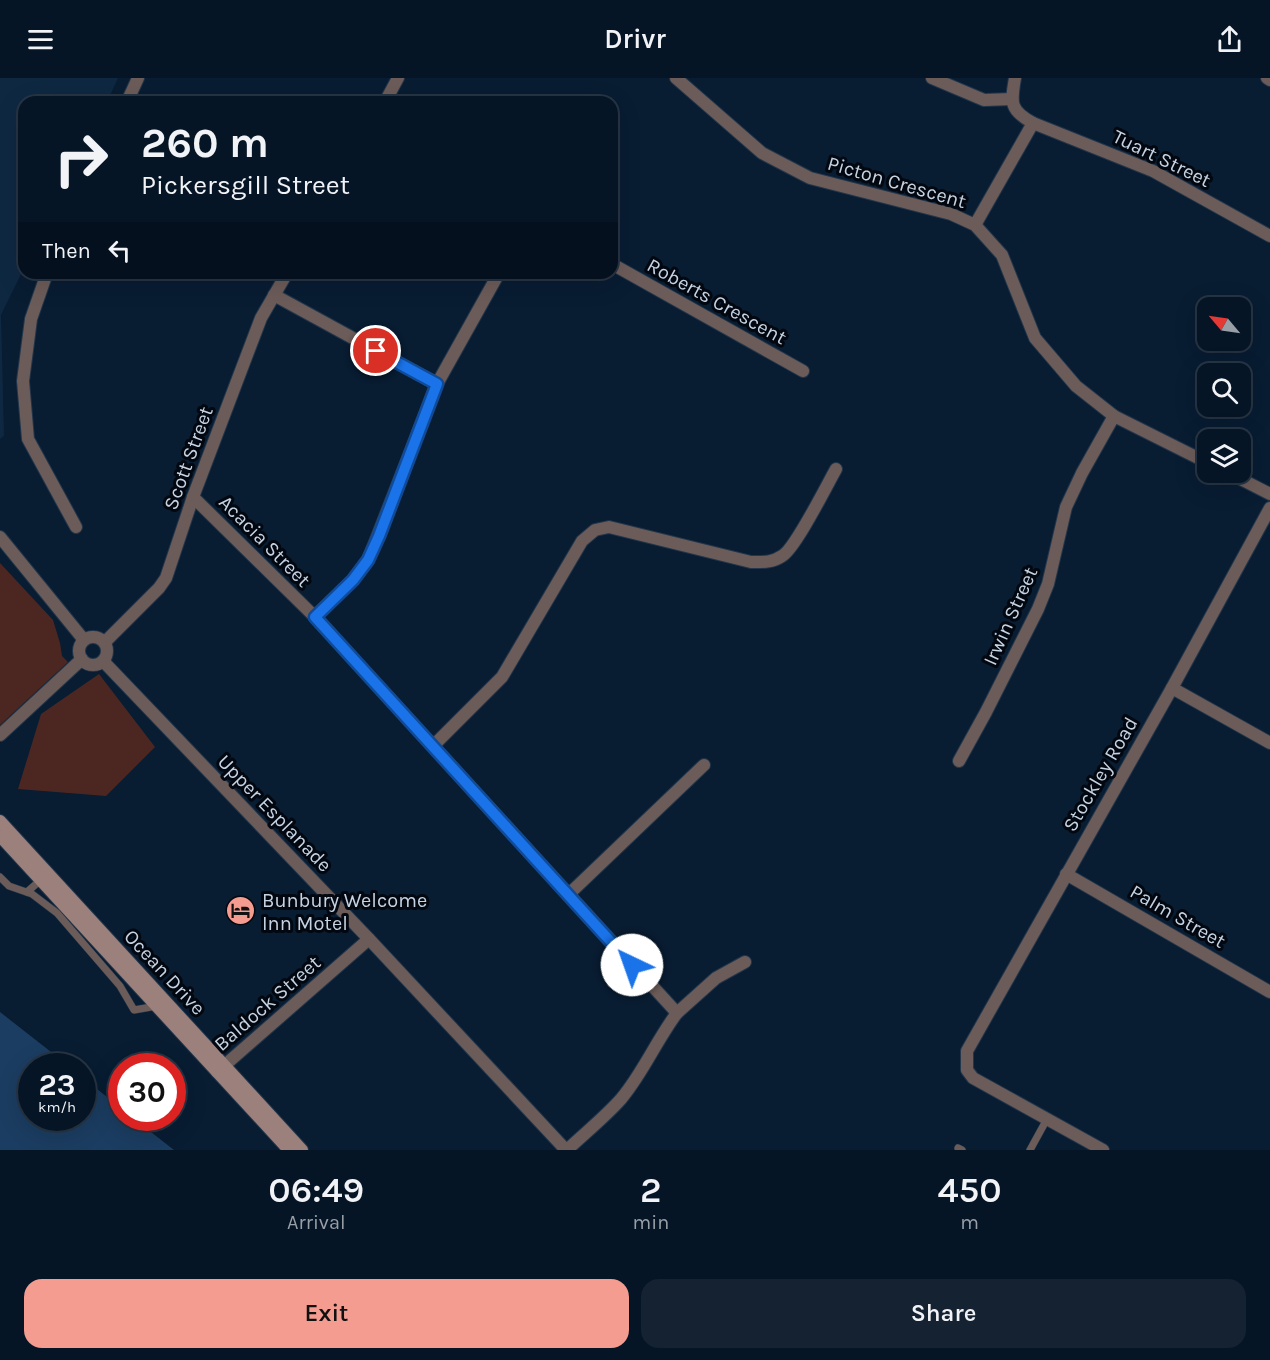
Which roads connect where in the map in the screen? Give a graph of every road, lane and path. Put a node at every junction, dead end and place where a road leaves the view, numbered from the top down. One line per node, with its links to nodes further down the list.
1 (138, 78): 6 (street)
2 (398, 78): 7 (street)
3 (676, 78): 10 (street, Picton Crescent)
4 (932, 78): 8 (street)
5 (1015, 78): 8 (street)
6 (130, 96)
7 (388, 96)
8 (1012, 99): 9 (street)
9 (1033, 123): 10 (street); 11 (street, Tuart Street)
10 (975, 225): 19 (street, Picton Crescent)
11 (1270, 236)
12 (618, 267): 17 (street, Roberts Crescent)
13 (45, 279): 26 (street)
14 (283, 279): 16 (street, Scott Street)
15 (496, 279): 18 (street)
16 (274, 295): 18 (street); 24 (street, Scott Street)
17 (803, 371)
18 (437, 384): 28 (street)
19 (1114, 416): 20 (street, Picton Crescent); 37 (street, Irwin Street)
20 (1197, 458)
21 (836, 469): 36 (street)
22 (1248, 483): 23 (street)
23 (1270, 494)
24 (193, 497): 28 (street, Acacia Street); 30 (street, Scott Street)
25 (1270, 508): 33 (street, Stockley Road)
26 (76, 527)
27 (0, 537): 29 (street)
28 (315, 617): 36 (street, Acacia Street)
29 (84, 640): 30 (street); 31 (street)
30 (105, 642): 32 (street)
31 (82, 659): 32 (street); 34 (street)
32 (103, 661): 46 (street, Upper Esplanade)
33 (1172, 688): 35 (street); 41 (street, Stockley Road)
34 (0, 735)
35 (1270, 743)
36 (433, 746): 45 (street, Acacia Street)
37 (959, 761)
38 (704, 765): 45 (street)
39 (0, 820): 43 (main road, Ocean Drive)
40 (0, 836): 43 (main road, Ocean Drive)
41 (1066, 874): 48 (street, Palm Street); 52 (street, Stockley Road)
42 (0, 877): 44 (lane)
43 (44, 877): 44 (lane); 49 (main road, Ocean Drive)
44 (27, 892): 49 (lane)
45 (568, 895): 50 (street, Acacia Street)
46 (369, 939): 51 (street, Baldock Street); 55 (street, Upper Esplanade)
47 (745, 962): 50 (street)
48 (1270, 992)
49 (160, 1003): 51 (main road, Ocean Drive)
50 (677, 1013): 55 (street)
51 (221, 1069): 53 (main road, Ocean Drive); 54 (main road, Ocean Drive)
52 (1047, 1119): 56 (lane); 57 (street)
53 (289, 1150)
54 (302, 1150)
55 (566, 1150)
56 (1030, 1150)
57 (1103, 1150)

